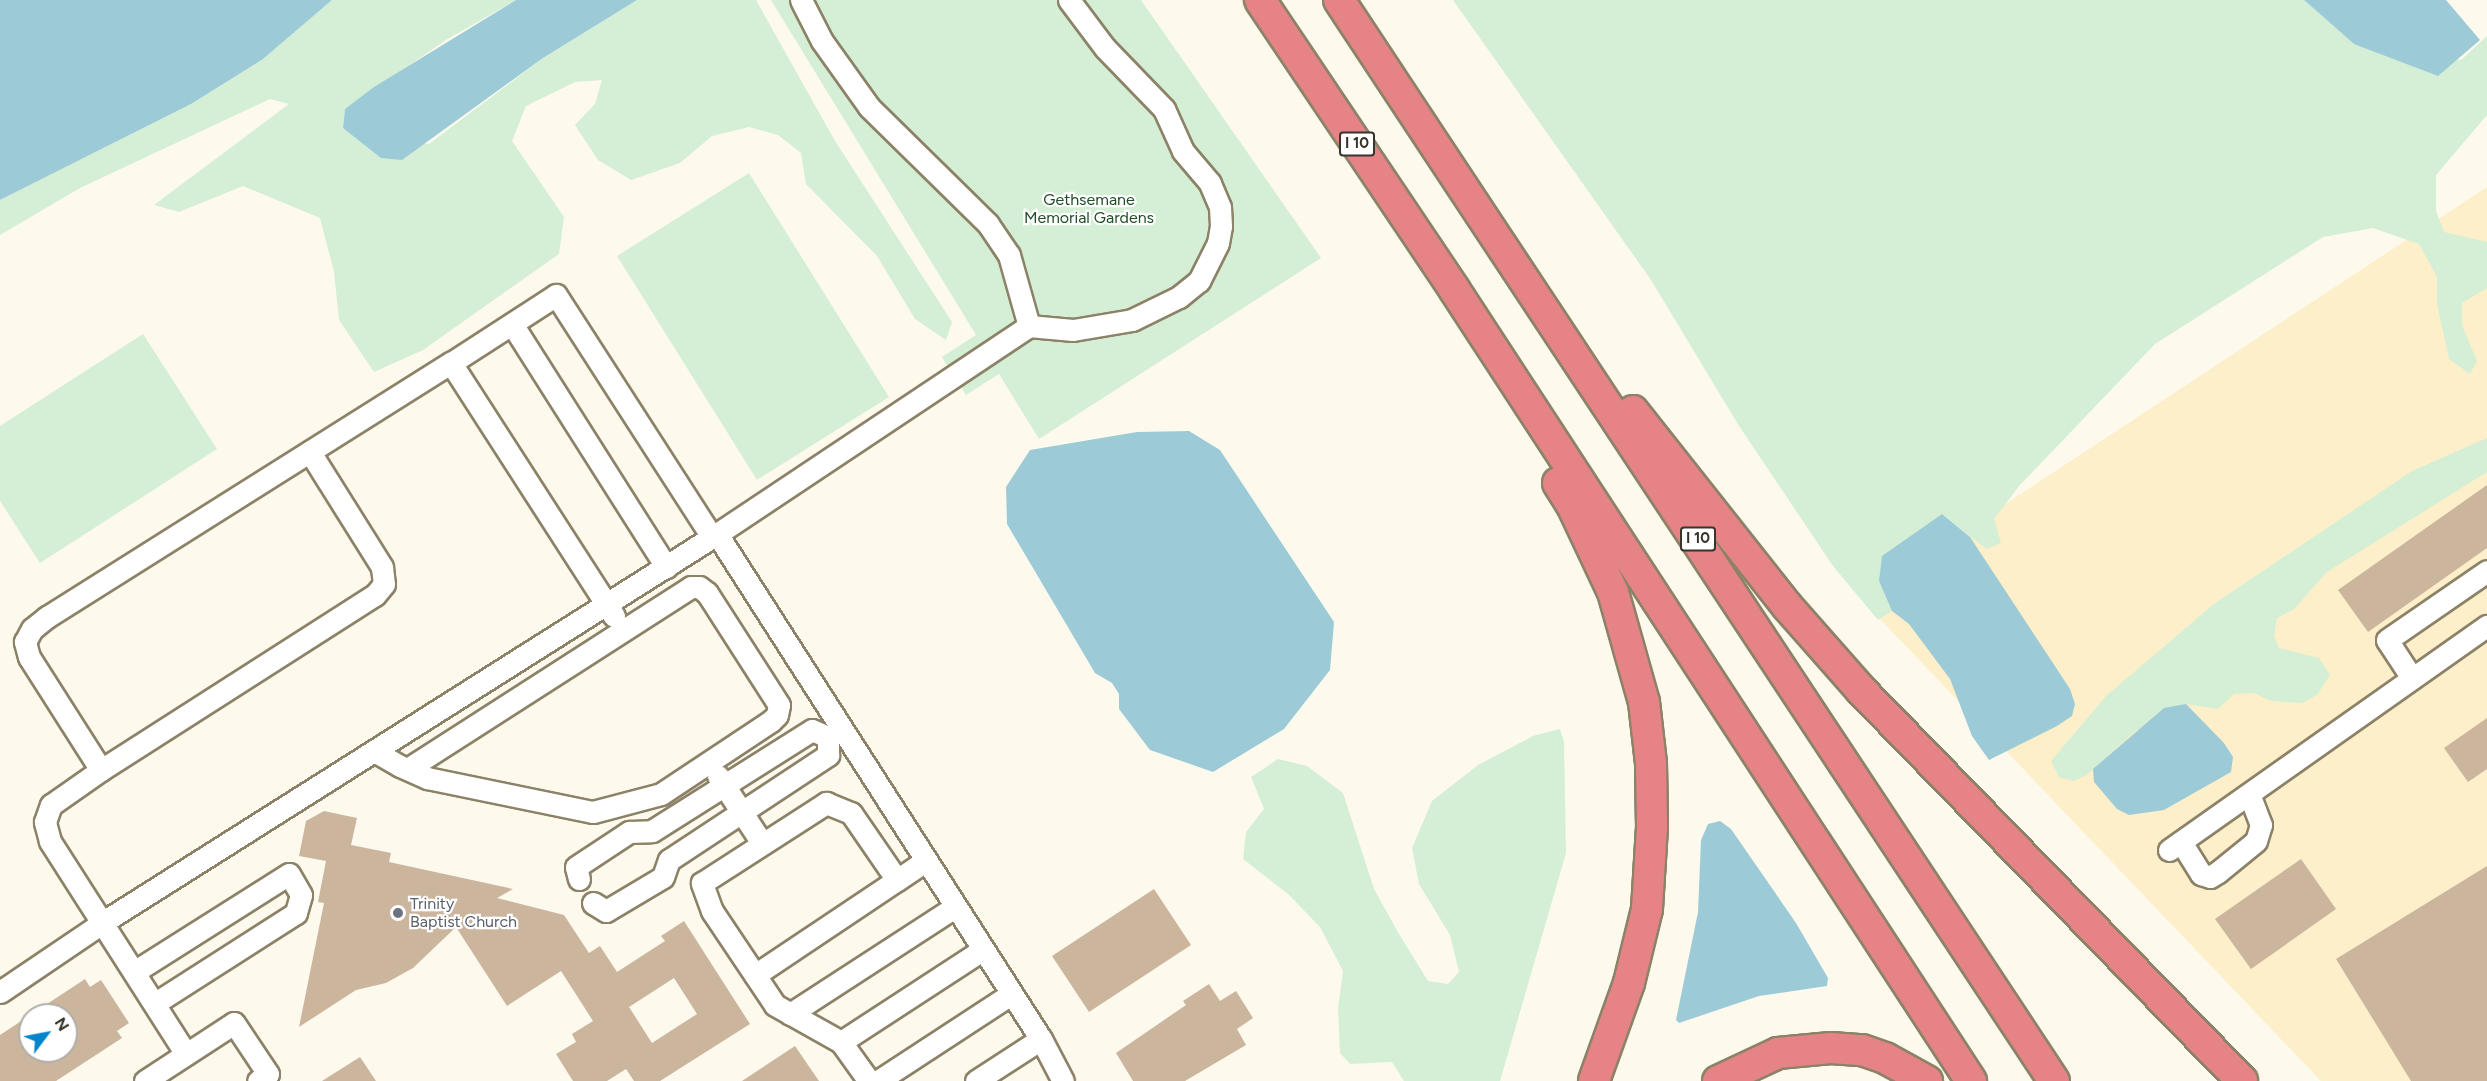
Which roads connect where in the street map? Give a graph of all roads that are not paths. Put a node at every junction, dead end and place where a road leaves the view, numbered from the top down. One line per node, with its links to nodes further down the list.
1 (801, 0): 8 (street)
2 (1069, 0): 8 (street)
3 (1260, 0): 5 (highway, I 10)
4 (1339, 0): 6 (highway, I 10)
5 (1454, 289): 51 (highway); 54 (highway, I 10)
6 (1533, 289): 55 (highway, I 10); 56 (highway)
7 (512, 324): 9 (street); 11 (street); 12 (street)
8 (1029, 326): 11 (street)
9 (451, 363): 10 (street); 14 (street)
10 (310, 452): 22 (street); 22 (street)
11 (714, 535): 12 (street); 18 (street)
12 (666, 567): 14 (street)
13 (2487, 571): 17 (street)
14 (607, 604): 16 (street); 19 (street)
15 (2487, 626): 17 (street)
16 (623, 629): 20 (street); 21 (street)
17 (2412, 678): 24 (street)
18 (834, 733): 23 (street); 25 (street); 29 (street)
19 (374, 751): 21 (street); 34 (street)
20 (709, 762): 21 (street); 23 (street)
21 (408, 769)
22 (101, 770): 34 (street)
23 (725, 786): 25 (street); 26 (street)
24 (2249, 794): 24 (street)
25 (742, 813): 27 (street); 28 (street)
26 (652, 831): 28 (street); 30 (street)
27 (762, 843): 31 (street); 37 (street)
28 (669, 860): 32 (street)
29 (925, 861): 31 (street); 33 (street)
30 (579, 879)
31 (897, 880): 37 (street)
32 (593, 903)
33 (955, 907): 35 (street); 41 (street)
34 (103, 922): 36 (street); 38 (street)
35 (982, 950): 39 (street); 43 (street)
36 (134, 972): 40 (street); 40 (street)
37 (755, 975): 41 (street)
38 (0, 992)
39 (1011, 994): 42 (street); 48 (street)
40 (155, 1003): 44 (street)
41 (790, 1014): 43 (street)
42 (1041, 1040): 49 (street); 50 (street)
43 (841, 1042): 47 (street)
44 (186, 1054): 45 (street); 46 (street)
45 (145, 1081)
46 (258, 1081)
47 (869, 1081)
48 (878, 1081)
49 (976, 1081)
50 (1063, 1081)
51 (1594, 1081)
52 (1718, 1081): 53 (highway)
53 (1927, 1081)
54 (1971, 1081)
55 (2054, 1081)
56 (2242, 1081)

